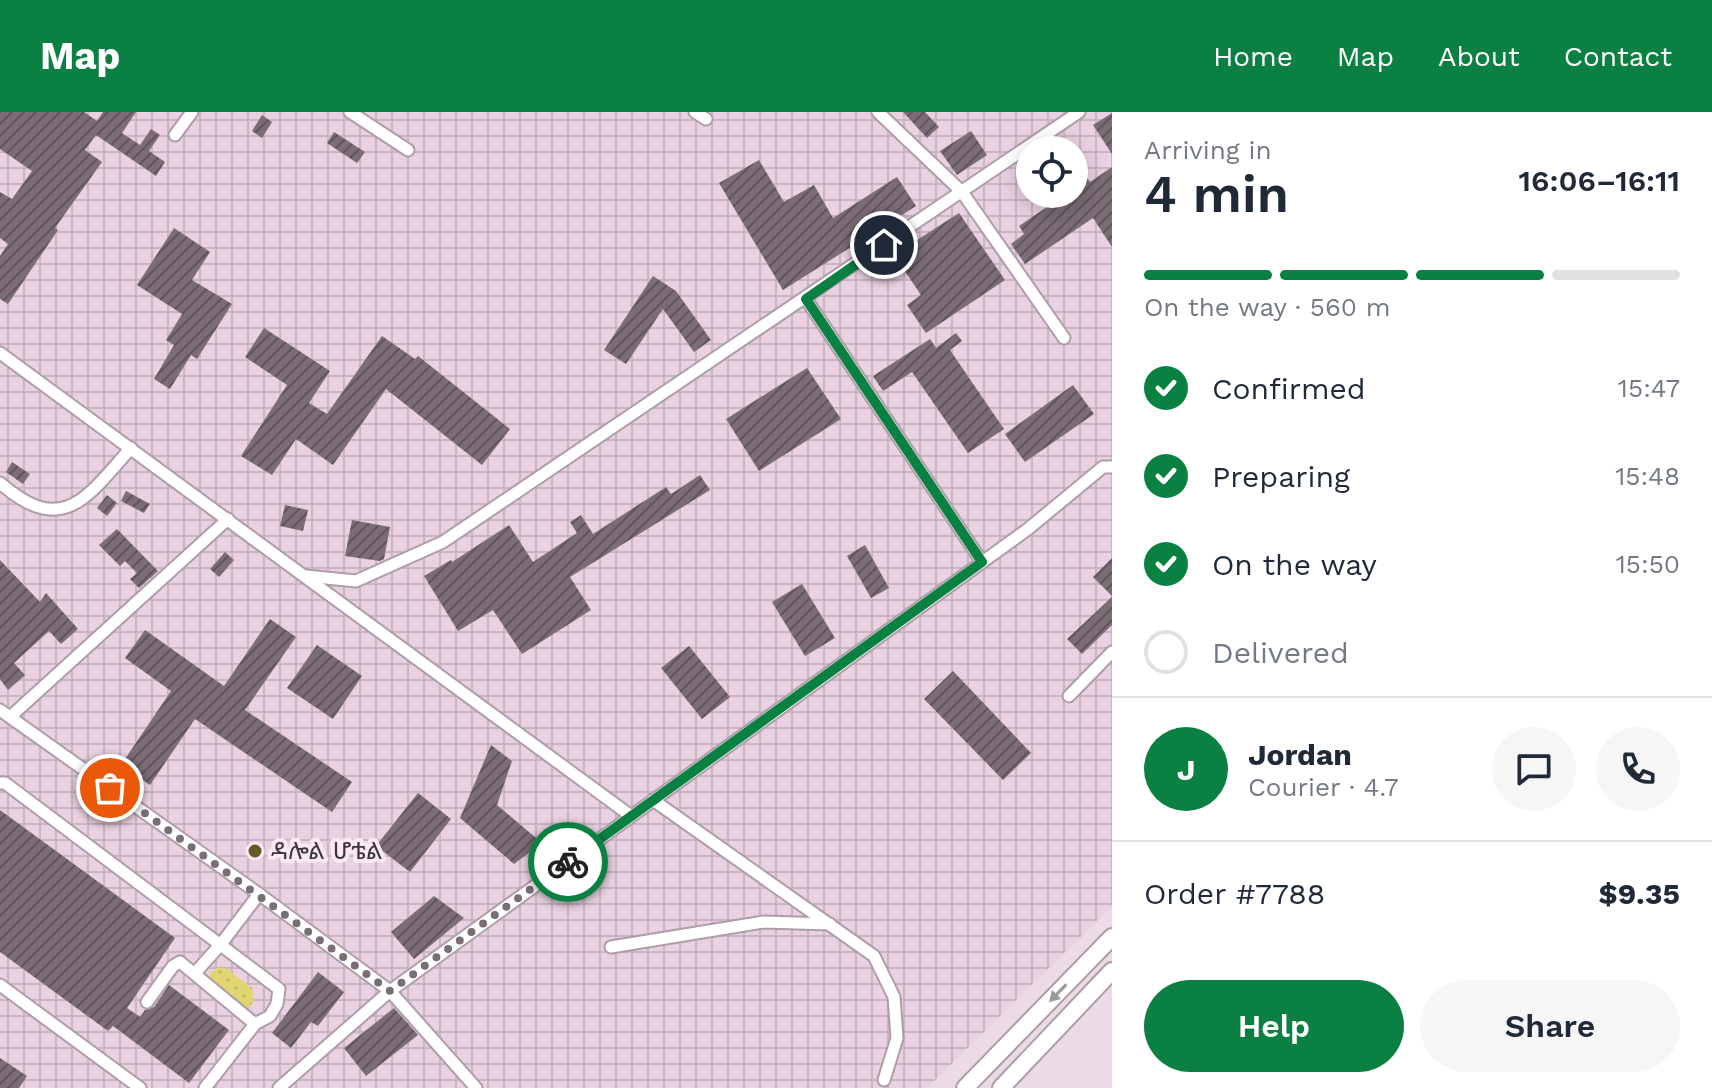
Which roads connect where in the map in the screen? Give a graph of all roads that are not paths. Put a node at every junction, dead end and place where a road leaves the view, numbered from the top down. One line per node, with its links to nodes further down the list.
1 (192, 112): 7 (street)
2 (350, 112): 8 (street)
3 (695, 112): 6 (street)
4 (878, 112): 9 (street)
5 (1079, 112): 9 (street)
6 (706, 119)
7 (175, 135)
8 (408, 150)
9 (962, 192): 10 (street); 11 (street)
10 (806, 299): 17 (street); 18 (street)
11 (1064, 338)
12 (0, 353): 13 (street)
13 (131, 448): 15 (street); 16 (street)
14 (1112, 467): 17 (street)
15 (0, 483)
16 (228, 519): 18 (street); 21 (street)
17 (982, 562): 23 (street)
18 (306, 576): 24 (street)
19 (1112, 652): 20 (street)
20 (1069, 696)
21 (5, 714): 25 (street)
22 (0, 783): 28 (street)
23 (653, 800): 24 (street); 26 (street)
24 (631, 816): 33 (street)
25 (259, 894): 28 (street); 33 (street)
26 (831, 924): 29 (street); 36 (street)
27 (1112, 937): 41 (highway, one-way to 41)
28 (221, 944): 31 (street); 35 (street)
29 (611, 947)
30 (1112, 971): 42 (highway)
31 (195, 973): 34 (street); 35 (street)
32 (0, 985): 37 (street)
33 (390, 991): 39 (street); 40 (street)
34 (147, 1002)
35 (255, 1024): 38 (street)
36 (884, 1080)
37 (140, 1088)
38 (205, 1088)
39 (279, 1088)
40 (476, 1088)
41 (965, 1088)
42 (1001, 1088)

